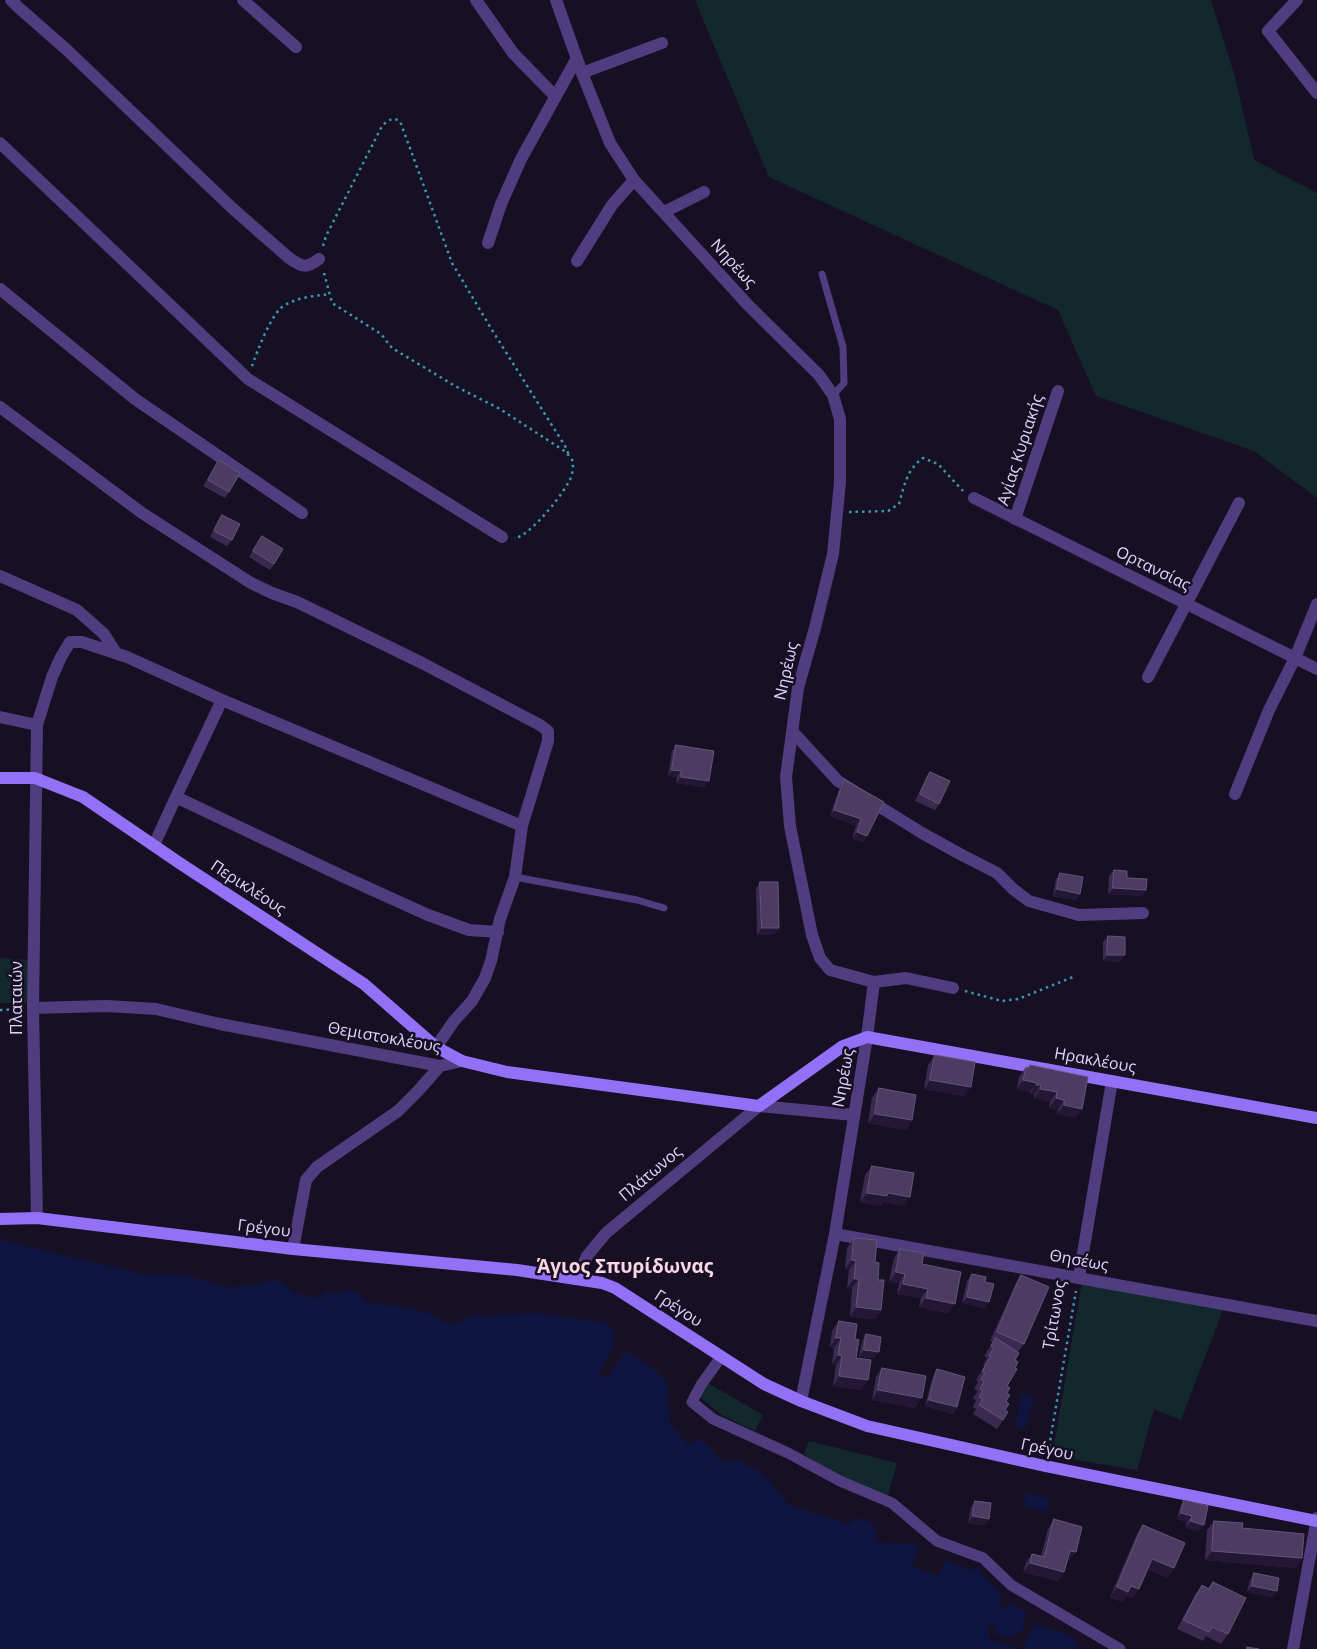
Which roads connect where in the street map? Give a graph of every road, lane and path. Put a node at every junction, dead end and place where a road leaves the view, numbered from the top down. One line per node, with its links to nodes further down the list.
1 (7, 0): 7 (street)
2 (11, 0): 19 (street)
3 (243, 0): 9 (street)
4 (476, 0): 13 (street)
5 (556, 0): 10 (street, Νηρέως)
6 (1297, 0): 12 (street)
7 (0, 6)
8 (662, 43): 11 (street)
9 (296, 47)
10 (577, 58): 11 (street, Νηρέως); 13 (street)
11 (582, 73): 15 (street, Νηρέως)
12 (1317, 93)
13 (554, 96): 18 (street)
14 (0, 143): 24 (street)
15 (634, 180): 17 (street, Νηρέως); 20 (street)
16 (704, 192): 17 (street)
17 (664, 212): 26 (street, Νηρέως)
18 (488, 243)
19 (319, 259): 23 (path); 28 (path)
20 (577, 261)
21 (822, 274): 26 (lane)
22 (0, 289): 32 (street)
23 (330, 294): 24 (path); 28 (path)
24 (248, 379): 34 (street)
25 (1058, 391): 33 (street, Αγίας Κυριακής)
26 (833, 395): 31 (street, Νηρέως)
27 (0, 407): 50 (street)
28 (570, 457): 34 (path)
29 (974, 498): 31 (path); 33 (street, Ορτανσίας)
30 (1239, 503): 36 (street)
31 (837, 511): 45 (street, Νηρέως)
32 (302, 513)
33 (1015, 519): 36 (street, Ορτανσίας)
34 (502, 537)
35 (0, 576): 38 (street)
36 (1186, 604): 39 (street, Ορτανσίας); 41 (street)
37 (1317, 604): 39 (street)
38 (116, 653): 42 (street); 44 (street, Πλαταιών)
39 (1295, 658): 40 (street, Ορτανσίας); 48 (street)
40 (1317, 669)
41 (1148, 677)
42 (222, 700): 49 (street); 50 (street)
43 (0, 717): 44 (street)
44 (37, 725): 47 (street, Πλαταιών)
45 (792, 730): 54 (street); 57 (street, Νηρέως)
46 (0, 778): 47 (main road, Περικλέους)
47 (35, 778): 51 (main road, Περικλέους); 59 (street, Πλαταιών)
48 (1235, 794)
49 (176, 797): 51 (street); 55 (street)
50 (522, 826): 52 (street)
51 (154, 844): 62 (main road, Περικλέους)
52 (515, 877): 53 (lane); 55 (street)
53 (664, 908)
54 (1144, 913)
55 (498, 932): 62 (street)
56 (1073, 977): 58 (path)
57 (874, 982): 58 (street); 61 (street, Νηρέως)
58 (953, 988)
59 (33, 1008): 60 (path); 64 (street, Θεμιστοκλέους); 69 (street, Πλαταιών)
60 (0, 1010)
61 (868, 1037): 65 (main road, Ηρακλέους); 66 (main road); 67 (street, Νηρέως)
62 (436, 1046): 63 (main road, Περικλέους)
63 (462, 1062): 64 (street, Θεμιστοκλέους); 66 (main road, Θεμιστοκλέους)
64 (440, 1066): 72 (street)
65 (1112, 1081): 68 (main road, Ηρακλέους); 73 (street, Τρίτωνος)
66 (759, 1106): 67 (street); 74 (street, Πλάτωνος)
67 (854, 1115): 71 (street, Νηρέως)
68 (1317, 1118)
69 (37, 1218): 70 (main road, Γρέγου); 72 (main road, Γρέγου)
70 (0, 1219)
71 (835, 1234): 73 (street, Θησέως); 77 (street, Νηρέως)
72 (293, 1249): 74 (main road, Γρέγου)
73 (1079, 1277): 75 (street, Θησέως); 78 (path, Τρίτωνος)
74 (576, 1279): 76 (main road, Γρέγου)
75 (1317, 1320)
76 (720, 1357): 77 (main road, Γρέγου); 80 (street)
77 (801, 1401): 78 (main road, Γρέγου)
78 (1045, 1466): 79 (main road, Γρέγου)
79 (1317, 1520): 81 (street)
80 (1120, 1649)
81 (1293, 1649)

